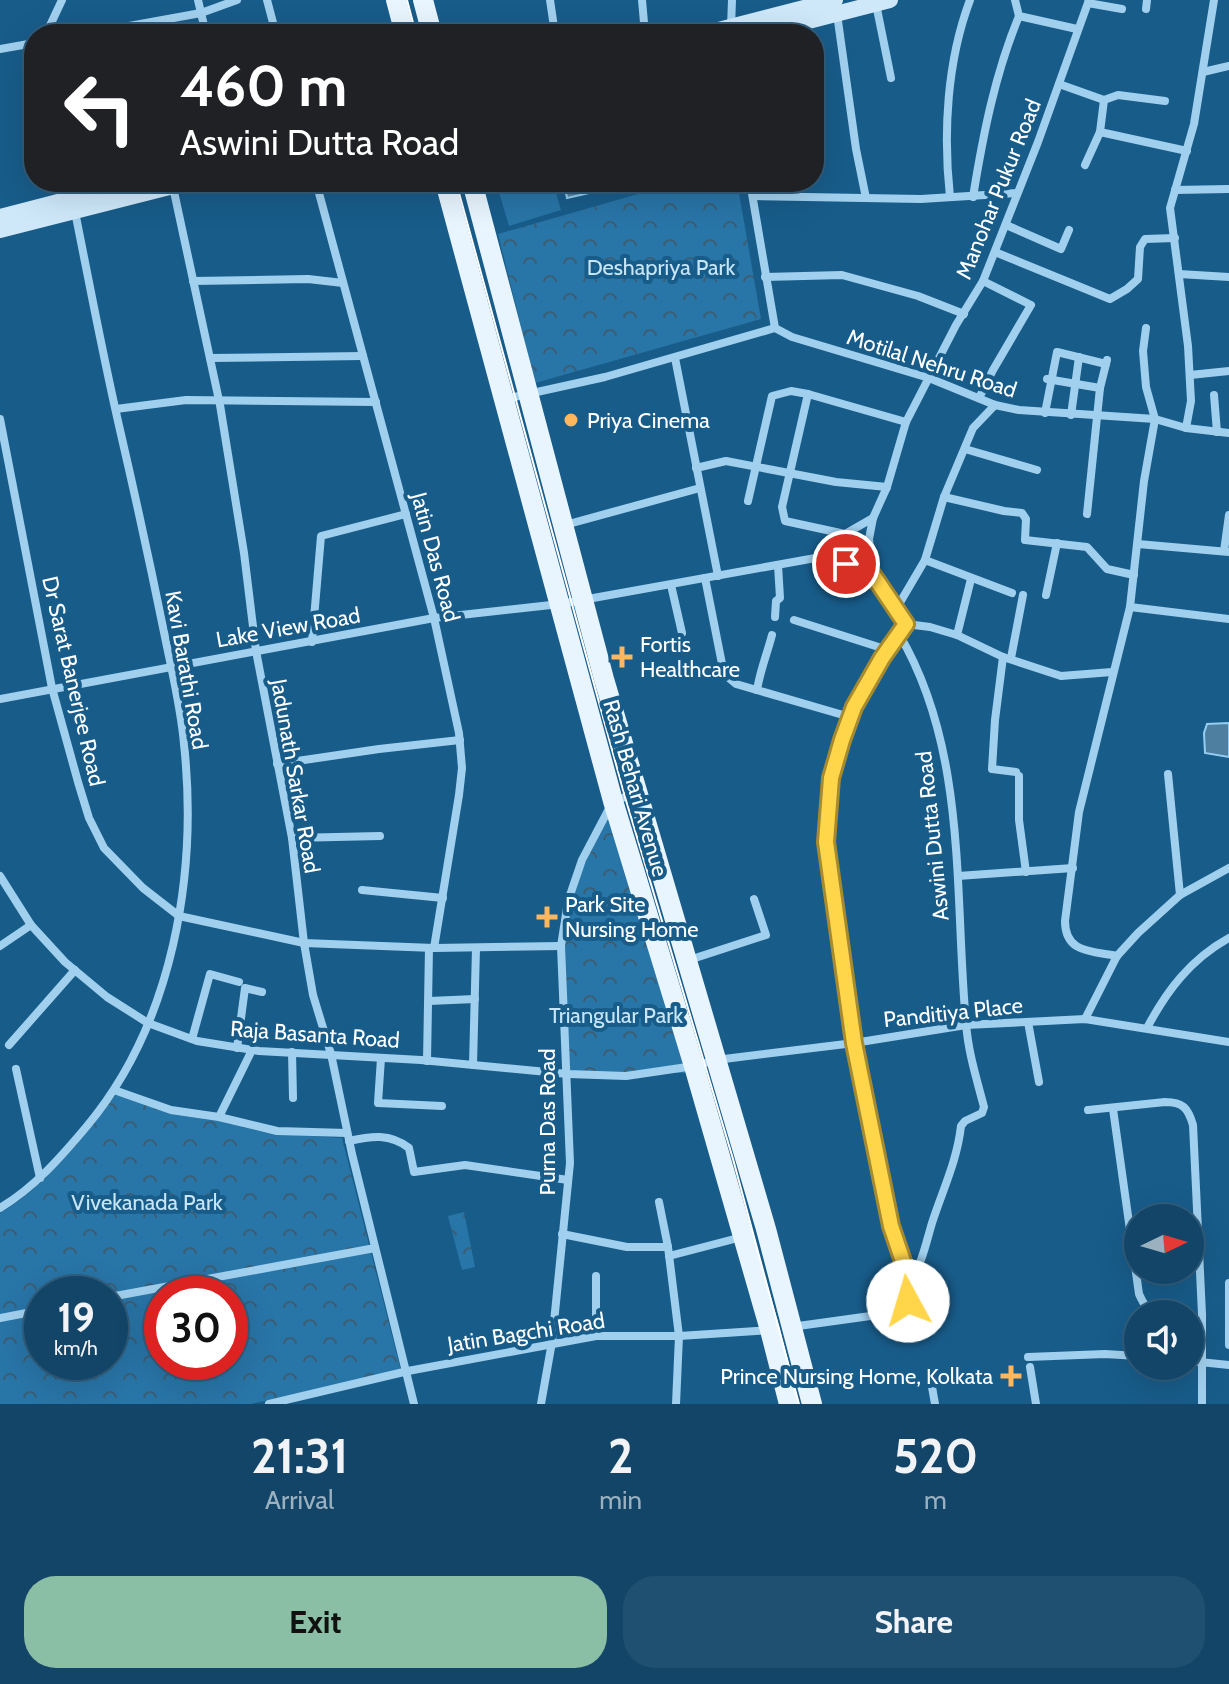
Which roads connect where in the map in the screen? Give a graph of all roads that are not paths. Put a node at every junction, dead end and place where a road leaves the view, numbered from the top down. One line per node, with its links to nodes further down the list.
1 (62, 0): 19 (street)
2 (198, 0): 17 (street)
3 (237, 0): 17 (street)
4 (267, 0): 22 (street)
5 (396, 0): 23 (main road)
6 (423, 0): 24 (main road)
7 (550, 0): 25 (street)
8 (642, 0): 26 (street)
9 (732, 0): 27 (street)
10 (970, 0): 53 (street)
11 (1015, 0): 18 (street)
12 (1214, 0): 34 (street)
13 (883, 2): 15 (main road); 35 (street)
14 (1089, 2): 16 (street); 30 (street, Manohar Pukur Road)
15 (836, 4): 28 (main road); 29 (main road); 56 (street)
16 (1122, 9)
17 (201, 13): 20 (street); 21 (street)
18 (1019, 16): 30 (street); 54 (street)
19 (51, 24)
20 (150, 24)
21 (204, 24)
22 (273, 24)
23 (402, 24)
24 (429, 24)
25 (554, 24)
26 (644, 24)
27 (731, 24)
28 (755, 24)
29 (784, 24)
30 (1077, 29): 36 (street, Manohar Pukur Road)
31 (24, 45): 32 (street)
32 (0, 49)
33 (1229, 66): 34 (street)
34 (1203, 72): 40 (street)
35 (891, 78)
36 (1059, 84): 37 (street); 51 (street, Manohar Pukur Road)
37 (1104, 100): 38 (street); 39 (street)
38 (1165, 101)
39 (1100, 132): 40 (street); 41 (street)
40 (1187, 151): 43 (street)
41 (1085, 165)
42 (1229, 189): 43 (street)
43 (1175, 190): 61 (street)
44 (96, 192): 55 (main road)
45 (114, 192): 55 (main road)
46 (179, 192): 66 (street, Jadunath Sarkar Road)
47 (319, 192): 68 (street, Jatin Das Road)
48 (448, 192): 87 (main road, Rash Behari Avenue)
49 (475, 192): 82 (main road, Rash Behari Avenue)
50 (752, 192): 52 (street)
51 (1017, 193): 54 (street); 58 (street, Manohar Pukur Road)
52 (753, 196): 56 (street); 64 (street)
53 (950, 197): 54 (street); 56 (street)
54 (973, 197)
55 (72, 198): 57 (main road); 59 (main road); 90 (street, Kavi Barathi Road)
56 (866, 198)
57 (0, 217)
58 (1006, 225): 60 (street); 62 (street, Manohar Pukur Road)
59 (0, 230)
60 (1069, 230)
61 (1175, 238): 62 (street); 63 (street)
62 (995, 252): 67 (street, Manohar Pukur Road)
63 (1179, 274): 65 (street); 77 (street)
64 (765, 277): 69 (street); 70 (street)
65 (1229, 277)
66 (193, 281): 68 (street); 74 (street, Jadunath Sarkar Road)
67 (983, 281): 69 (street, Manohar Pukur Road); 85 (street)
68 (343, 283): 72 (street, Jatin Das Road)
69 (964, 314): 78 (street, Manohar Pukur Road)
70 (775, 328): 75 (street); 78 (street, Motilal Nehru Road)
71 (1146, 328): 95 (street)
72 (363, 356): 74 (street); 88 (street, Jatin Das Road)
73 (1079, 357): 79 (street); 80 (street); 81 (street)
74 (210, 358): 86 (street, Jadunath Sarkar Road)
75 (675, 358): 82 (street); 102 (street)
76 (1229, 371): 77 (street)
77 (1190, 375): 97 (street)
78 (929, 378): 85 (street, Motilal Nehru Road); 96 (street, Manohar Pukur Road)
79 (1049, 379): 80 (street); 91 (street)
80 (1074, 384): 81 (street); 92 (street)
81 (1100, 388): 93 (street)
82 (529, 394): 87 (street); 113 (main road, Rash Behari Avenue)
83 (808, 394): 96 (street); 101 (street); 104 (street)
84 (1214, 395): 98 (street)
85 (979, 398): 89 (street, Motilal Nehru Road)
86 (219, 399): 88 (street); 90 (street); 145 (street, Jadunath Sarkar Road)
87 (504, 399): 131 (main road, Rash Behari Avenue)
88 (376, 402): 109 (street, Jatin Das Road)
89 (995, 405): 91 (street, Motilal Nehru Road); 100 (street)
90 (116, 409): 147 (street, Kavi Barathi Road)
91 (1045, 413): 92 (street, Motilal Nehru Road)
92 (1071, 415): 93 (street, Motilal Nehru Road)
93 (1097, 416): 95 (street, Motilal Nehru Road); 110 (street)
94 (0, 419): 149 (street, Dr Sarat Banerjee Road)
95 (1155, 419): 97 (street, Motilal Nehru Road); 116 (street)
96 (906, 422): 105 (street, Manohar Pukur Road)
97 (1186, 428): 98 (street, Motilal Nehru Road)
98 (1217, 432): 99 (street, Motilal Nehru Road)
99 (1229, 433)
100 (965, 449): 103 (street); 107 (street)
101 (756, 466): 102 (street); 104 (street); 108 (street)
102 (696, 468): 106 (street)
103 (1037, 470)
104 (789, 474): 105 (street); 114 (street)
105 (887, 487): 112 (street, Manohar Pukur Road)
106 (700, 488): 113 (street); 123 (street)
107 (944, 497): 115 (street); 119 (street)
108 (748, 501)
109 (406, 514): 135 (street, Jatin Das Road); 143 (street)
110 (1087, 514)
111 (1229, 515): 117 (street)
112 (873, 518): 114 (street); 121 (street)
113 (564, 525): 130 (main road, Rash Behari Avenue)
114 (845, 534): 118 (street)
115 (1057, 543): 122 (street); 129 (street)
116 (1138, 544): 117 (street); 122 (street)
117 (1226, 551)
118 (821, 557): 120 (street); 121 (street)
119 (925, 560): 125 (street); 133 (street)
120 (778, 565): 123 (street); 134 (street)
121 (873, 575): 133 (street)
122 (1134, 575): 132 (street)
123 (718, 576): 124 (street)
124 (705, 578): 126 (street); 150 (street)
125 (971, 579): 127 (street); 142 (street)
126 (671, 585): 130 (street); 139 (street)
127 (1012, 593)
128 (1023, 595): 146 (street)
129 (1046, 595)
130 (583, 600): 131 (street, Lake View Road); 156 (main road, Rash Behari Avenue)
131 (560, 604): 135 (street, Lake View Road); 157 (main road, Rash Behari Avenue)
132 (1130, 607): 136 (street); 148 (street)
133 (895, 611): 138 (street)
134 (775, 617)
135 (434, 618): 143 (street, Lake View Road); 153 (street, Jatin Das Road)
136 (1229, 619)
137 (794, 620): 144 (street)
138 (906, 624): 140 (street); 142 (street)
139 (682, 633)
140 (899, 634): 144 (street); 164 (street, Aswini Dutta Road)
141 (772, 635): 150 (street)
142 (957, 635): 146 (street)
143 (312, 642): 145 (street, Lake View Road)
144 (888, 650): 152 (street)
145 (256, 651): 147 (street, Lake View Road); 154 (street, Jadunath Sarkar Road)
146 (1007, 657): 148 (street); 162 (street)
147 (170, 665): 149 (street, Lake View Road); 169 (street, Kavi Barathi Road)
148 (1112, 672): 160 (street)
149 (52, 688): 151 (street, Lake View Road); 169 (street, Dr Sarat Banerjee Road)
150 (757, 690): 152 (street)
151 (0, 699)
152 (850, 717): 191 (street)
153 (460, 740): 154 (street); 167 (street, Jatin Das Road)
154 (277, 764): 159 (street, Jadunath Sarkar Road)
155 (1168, 774): 166 (street)
156 (637, 794): 157 (street); 178 (main road, Rash Behari Avenue)
157 (613, 801): 174 (street, Purna Das Road); 201 (main road, Rash Behari Avenue)
158 (380, 836): 159 (street)
159 (292, 838): 172 (street, Jadunath Sarkar Road)
160 (1073, 868): 162 (street); 177 (street)
161 (1229, 868): 166 (street)
162 (1026, 872): 164 (street)
163 (0, 876): 170 (street, Raja Basanta Road)
164 (958, 876): 187 (street, Aswini Dutta Road)
165 (362, 890): 167 (street)
166 (1180, 895): 177 (street)
167 (443, 898): 175 (street, Jatin Das Road)
168 (754, 899): 178 (street)
169 (179, 916): 172 (street); 186 (street, Kavi Barathi Road)
170 (31, 925): 173 (street); 179 (street, Raja Basanta Road)
171 (1229, 938): 188 (street)
172 (304, 943): 175 (street); 196 (street, Jadunath Sarkar Road)
173 (0, 946)
174 (561, 946): 176 (street); 203 (street, Purna Das Road)
175 (432, 948): 176 (street); 183 (street, Jatin Das Road)
176 (476, 948): 182 (street)
177 (1117, 956): 184 (street)
178 (686, 962): 198 (main road, Rash Behari Avenue)
179 (75, 970): 186 (street, Raja Basanta Road); 192 (street)
180 (239, 982): 189 (street)
181 (262, 992): 193 (street)
182 (475, 999): 183 (street); 200 (street)
183 (429, 1001): 199 (street, Jatin Das Road)
184 (1085, 1019): 185 (street, Panditiya Place); 188 (street, Panditiya Place)
185 (1028, 1022): 187 (street, Panditiya Place); 204 (street)
186 (148, 1023): 189 (street, Raja Basanta Road); 205 (street, Kavi Barathi Road)
187 (966, 1025): 191 (street, Panditiya Place); 221 (street, Aswini Dutta Road)
188 (1147, 1028): 190 (street, Panditiya Place)
189 (192, 1039): 193 (street, Raja Basanta Road)
190 (1229, 1042)
191 (854, 1043): 198 (street, Panditiya Place); 221 (street)
192 (9, 1045)
193 (237, 1048): 194 (street, Raja Basanta Road)
194 (252, 1050): 195 (street, Raja Basanta Road); 210 (street)
195 (292, 1052): 196 (street, Raja Basanta Road); 206 (street)
196 (331, 1054): 197 (street, Raja Basanta Road); 211 (street, Jadunath Sarkar Road)
197 (381, 1058): 199 (street, Raja Basanta Road); 207 (street)
198 (716, 1060): 201 (street, Panditiya Place); 228 (main road, Rash Behari Avenue)
199 (427, 1061): 200 (street, Raja Basanta Road)
200 (473, 1065): 203 (street, Raja Basanta Road)
201 (694, 1066): 203 (street, Raja Basanta Road); 217 (main road, Rash Behari Avenue)
202 (16, 1069): 212 (street)
203 (568, 1074): 213 (street, Purna Das Road)
204 (1039, 1082)
205 (114, 1090): 210 (street); 212 (street, Kavi Barathi Road)
206 (293, 1098)
207 (442, 1106)
208 (1113, 1109): 209 (street); 224 (street); 225 (street)
209 (1088, 1110)
210 (219, 1117): 211 (street)
211 (348, 1137): 213 (street); 218 (street, Jadunath Sarkar Road)
212 (40, 1178): 215 (street, Kavi Barathi Road)
213 (568, 1180): 216 (street, Purna Das Road)
214 (659, 1202): 219 (street)
215 (0, 1208)
216 (562, 1234): 219 (street); 232 (street, Purna Das Road)
217 (742, 1237): 219 (street); 229 (main road, Rash Behari Avenue)
218 (375, 1248): 223 (street); 238 (street, Jadunath Sarkar Road)
219 (668, 1251): 231 (street)
220 (596, 1276): 230 (street)
221 (910, 1282): 228 (street, Jatin Bagchi Road)
222 (1229, 1283): 233 (street)
223 (128, 1294)
224 (1142, 1300)
225 (1201, 1300)
226 (24, 1313): 227 (street)
227 (0, 1318)
228 (794, 1327): 229 (street, Jatin Bagchi Road); 246 (main road, Rash Behari Avenue)
229 (770, 1330): 231 (street, Jatin Bagchi Road); 245 (main road, Rash Behari Avenue)
230 (596, 1336): 231 (street, Jatin Bagchi Road); 232 (street, Jatin Bagchi Road)
231 (679, 1336): 244 (street)
232 (552, 1342): 238 (street, Jatin Bagchi Road); 243 (street, Purna Das Road)
233 (1229, 1345)
234 (1124, 1355): 248 (street)
235 (1204, 1362): 236 (street)
236 (1229, 1365)
237 (929, 1370): 247 (street)
238 (408, 1371): 240 (street, Jatin Bagchi Road); 242 (street, Jadunath Sarkar Road)
239 (1202, 1380): 249 (street)
240 (301, 1400): 241 (street, Jatin Bagchi Road)
241 (269, 1404)
242 (414, 1404)
243 (541, 1404)
244 (676, 1404)
245 (789, 1404)
246 (812, 1404)
247 (935, 1404)
248 (1036, 1404)
249 (1202, 1404)

